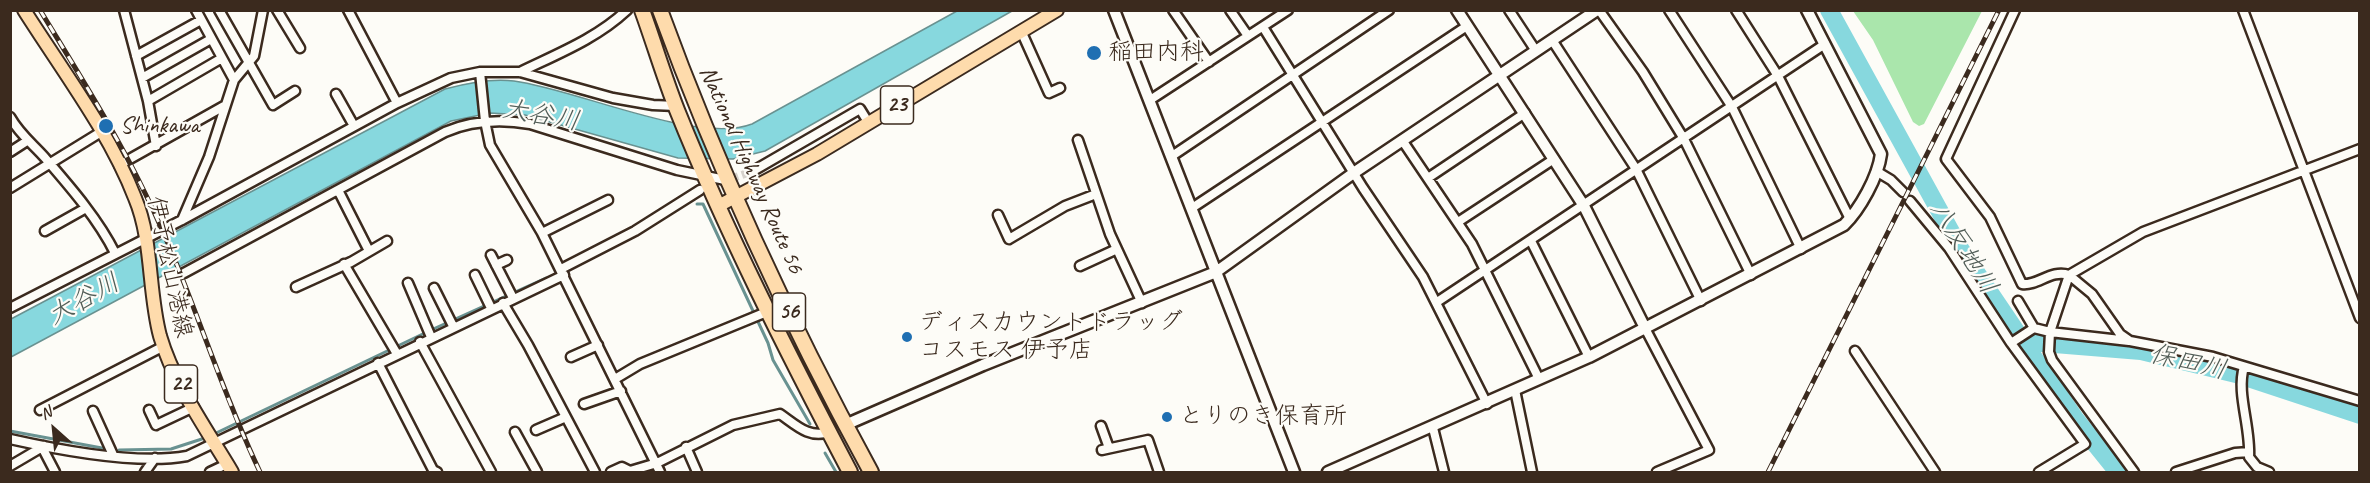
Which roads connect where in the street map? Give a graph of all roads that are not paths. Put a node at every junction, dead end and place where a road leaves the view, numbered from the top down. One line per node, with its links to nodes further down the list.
1 (24, 10): 62 (main road, 伊予松山港線 / 22)
2 (135, 10): 25 (street)
3 (196, 10): 26 (street)
4 (219, 10): 39 (street)
5 (263, 10): 39 (street)
6 (277, 10): 34 (street)
7 (348, 10): 52 (street)
8 (627, 10): 40 (street)
9 (642, 10): 55 (highway, National Highway Route 56 / 56)
10 (660, 10): 81 (highway, National Highway Route 56 / 56)
11 (1057, 10): 29 (main road, 23)
12 (1173, 10): 38 (street)
13 (1230, 10): 30 (street)
14 (1389, 10): 42 (street)
15 (1457, 10): 27 (street)
16 (1509, 10): 35 (street)
17 (1598, 10): 32 (street); 63 (street)
18 (1669, 10): 54 (street)
19 (1736, 10): 44 (street)
20 (1807, 10): 33 (street)
21 (2015, 10): 118 (street)
22 (2242, 10): 75 (street)
23 (1117, 11): 51 (street)
24 (1286, 11): 28 (street)
25 (125, 13): 36 (street)
26 (201, 20): 31 (street); 36 (street)
27 (1467, 26): 43 (street); 59 (street)
28 (1263, 27): 30 (street); 42 (street)
29 (1022, 33): 47 (street); 60 (main road, 23)
30 (1248, 36): 38 (street)
31 (211, 39): 37 (street); 45 (street)
32 (1552, 40): 35 (street); 74 (street)
33 (1825, 44): 44 (street); 78 (street)
34 (300, 48)
35 (1536, 51): 43 (street)
36 (136, 56): 45 (street)
37 (222, 58): 46 (street); 50 (street)
38 (1209, 62): 51 (street)
39 (249, 63): 46 (street); 48 (street)
40 (520, 72): 41 (street); 55 (street)
41 (480, 75): 52 (street); 58 (street)
42 (1294, 75): 59 (street); 70 (street)
43 (1499, 75): 56 (street); 65 (street)
44 (1778, 76): 54 (street); 95 (street)
45 (142, 78): 50 (street)
46 (234, 80): 53 (street)
47 (1060, 88)
48 (295, 91)
49 (336, 94): 61 (street)
50 (148, 100): 67 (street)
51 (1150, 100): 70 (street)
52 (397, 103): 61 (street)
53 (224, 106): 67 (street); 96 (street)
54 (1732, 107): 63 (street); 104 (street)
55 (677, 109): 76 (highway, National Highway Route 56 / 56)
56 (1525, 113): 71 (street); 80 (street)
57 (10, 117): 66 (street)
58 (484, 119): 76 (street); 83 (street); 99 (street)
59 (1323, 121): 79 (street); 93 (street)
60 (868, 122): 77 (street); 87 (main road, 23)
61 (354, 126): 96 (street)
62 (101, 132): 72 (street); 73 (main road, 伊予松山港線 / 22)
63 (1684, 139): 74 (street); 117 (street)
64 (1078, 140): 86 (street)
65 (1402, 140): 79 (street); 80 (street)
66 (27, 141): 69 (street); 72 (street)
67 (156, 146): 73 (street)
68 (2360, 149): 75 (street)
69 (10, 152)
70 (1172, 156): 93 (street)
71 (1554, 159): 91 (street); 97 (street)
72 (50, 164): 82 (street); 92 (street)
73 (119, 165): 100 (main road, 伊予松山港線 / 22)
74 (1636, 169): 91 (street); 123 (street)
75 (2303, 170): 118 (street); 131 (street)
76 (704, 171): 81 (street); 90 (highway, National Highway Route 56 / 56)
77 (753, 171)
78 (1876, 171): 85 (street); 95 (street)
79 (1355, 172): 114 (street); 125 (street)
80 (1428, 178): 97 (street)
81 (730, 181): 87 (highway, National Highway Route 56 / 56)
82 (10, 188)
83 (338, 190): 105 (street); 115 (street)
84 (700, 190): 113 (street)
85 (1903, 192)
86 (1096, 194): 94 (street); 103 (street)
87 (736, 197): 90 (main road, 23); 160 (highway, National Highway Route 56 / 56)
88 (608, 200): 99 (street)
89 (1910, 201): 139 (street)
90 (720, 205): 130 (highway, National Highway Route 56 / 56)
91 (1584, 206): 102 (street); 134 (street)
92 (86, 208): 98 (street); 106 (street)
93 (1192, 208): 114 (street)
94 (998, 215)
95 (1850, 219): 104 (street)
96 (182, 220): 100 (street)
97 (1458, 222): 112 (street)
98 (45, 231)
99 (542, 233): 113 (street)
100 (145, 239): 106 (street); 141 (main road, 伊予松山港線 / 22)
101 (387, 241): 105 (street)
102 (1531, 241): 112 (street); 145 (street)
103 (1117, 249): 111 (street); 127 (street)
104 (1801, 249): 117 (street)
105 (369, 250): 109 (street)
106 (115, 253): 128 (street)
107 (491, 255): 110 (street)
108 (507, 260): 110 (street)
109 (344, 264): 120 (street); 143 (street)
110 (496, 265): 122 (street)
111 (1080, 267)
112 (1485, 271): 125 (street); 149 (street)
113 (562, 272): 122 (street); 140 (street)
114 (1216, 272): 127 (street); 189 (street)
115 (184, 273)
116 (475, 275): 129 (street)
117 (1751, 275): 123 (street)
118 (2069, 275): 135 (street); 137 (street)
119 (408, 283): 136 (street)
120 (296, 287)
121 (434, 288): 132 (street)
122 (513, 298): 126 (street)
123 (1701, 300): 134 (street)
124 (2018, 301): 133 (street)
125 (1437, 302): 154 (street)
126 (503, 303): 129 (street); 159 (street)
127 (1142, 303): 160 (street)
128 (10, 308)
129 (492, 309): 132 (street)
130 (769, 311): 148 (street); 164 (highway, National Highway Route 56 / 56)
131 (2360, 318)
132 (453, 327): 136 (street)
133 (2034, 328): 135 (street); 139 (street)
134 (1646, 330): 145 (street); 193 (street)
135 (2050, 332): 137 (street); 196 (street)
136 (431, 337): 138 (street)
137 (2130, 341): 147 (street)
138 (420, 342): 143 (street); 180 (street)
139 (2013, 342): 195 (street)
140 (598, 345): 144 (street); 148 (street)
141 (164, 346): 155 (main road, 伊予松山港線 / 22); 156 (street)
142 (1855, 351): 194 (street)
143 (397, 354): 146 (street)
144 (572, 357)
145 (1589, 357): 149 (street)
146 (378, 363): 167 (street); 179 (street)
147 (2242, 372): 152 (street); 170 (street)
148 (615, 379): 151 (street)
149 (1539, 380): 150 (street)
150 (1515, 390): 154 (street); 192 (street)
151 (621, 391): 153 (street); 173 (street)
152 (2360, 402)
153 (584, 404)
154 (1487, 404): 162 (street)
155 (194, 407): 157 (street); 167 (main road, 伊予松山港線 / 22)
156 (40, 410)
157 (149, 410)
158 (93, 411): 171 (street)
159 (566, 417): 163 (street); 182 (street)
160 (845, 425): 164 (highway); 187 (highway, National Highway Route 56 / 56)
161 (1101, 426): 188 (street)
162 (1433, 428): 190 (street); 191 (street)
163 (536, 430)
164 (829, 432): 168 (street); 186 (highway, National Highway Route 56 / 56)
165 (515, 438): 181 (street)
166 (10, 439): 169 (street)
167 (214, 442): 172 (street); 175 (main road, 伊予松山港線 / 22)
168 (686, 447): 173 (street); 185 (street)
169 (44, 448): 171 (street); 174 (street); 176 (street)
170 (2249, 452): 197 (street); 198 (street)
171 (113, 455): 172 (street)
172 (155, 458): 177 (street)
173 (657, 463): 183 (street); 184 (street)
174 (10, 466)
175 (229, 468): 178 (street)
176 (55, 472)
177 (145, 472)
178 (210, 472)
179 (437, 472)
180 (491, 472)
181 (537, 472)
182 (595, 472)
183 (611, 472)
184 (660, 472)
185 (697, 472)
186 (850, 472)
187 (871, 472)
188 (1159, 472)
189 (1294, 472)
190 (1328, 472)
191 (1444, 472)
192 (1532, 472)
193 (1657, 472)
194 (1935, 472)
195 (2039, 472)
196 (2134, 472)
197 (2176, 472)
198 (2269, 472)

